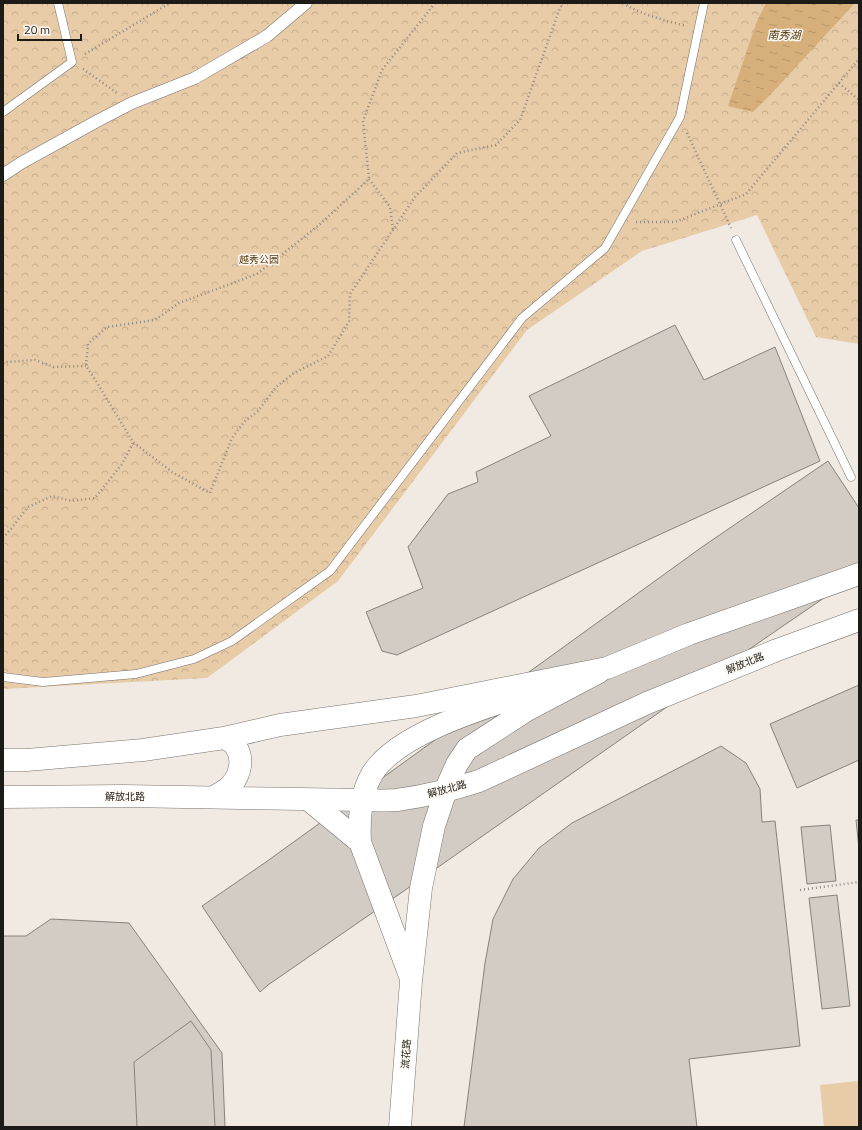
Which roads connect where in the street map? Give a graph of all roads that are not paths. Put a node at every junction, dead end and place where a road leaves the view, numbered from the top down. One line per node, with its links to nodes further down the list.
1 (58, 3): 4 (lane)
2 (306, 3): 5 (street)
3 (704, 3): 11 (lane)
4 (3, 112)
5 (3, 175)
6 (736, 240): 7 (lane)
7 (851, 477)
8 (859, 574): 10 (main road)
9 (859, 620): 15 (main road, 解放北路)
10 (607, 668): 12 (main road); 13 (main road); 20 (main road)
11 (3, 677)
12 (224, 738): 14 (main road); 18 (main road)
13 (467, 749): 15 (main road); 16 (main road, 流花路)
14 (3, 760)
15 (479, 780): 16 (main road, 解放北路)
16 (446, 791): 20 (main road, 解放北路); 22 (main road, 流花路)
17 (3, 797): 18 (main road, 解放北路)
18 (214, 797): 19 (main road, 解放北路)
19 (309, 800): 20 (main road, 解放北路); 21 (main road)
20 (362, 800): 21 (main road)
21 (360, 842): 22 (main road)
22 (411, 980): 23 (main road, 流花路)
23 (400, 1127)

